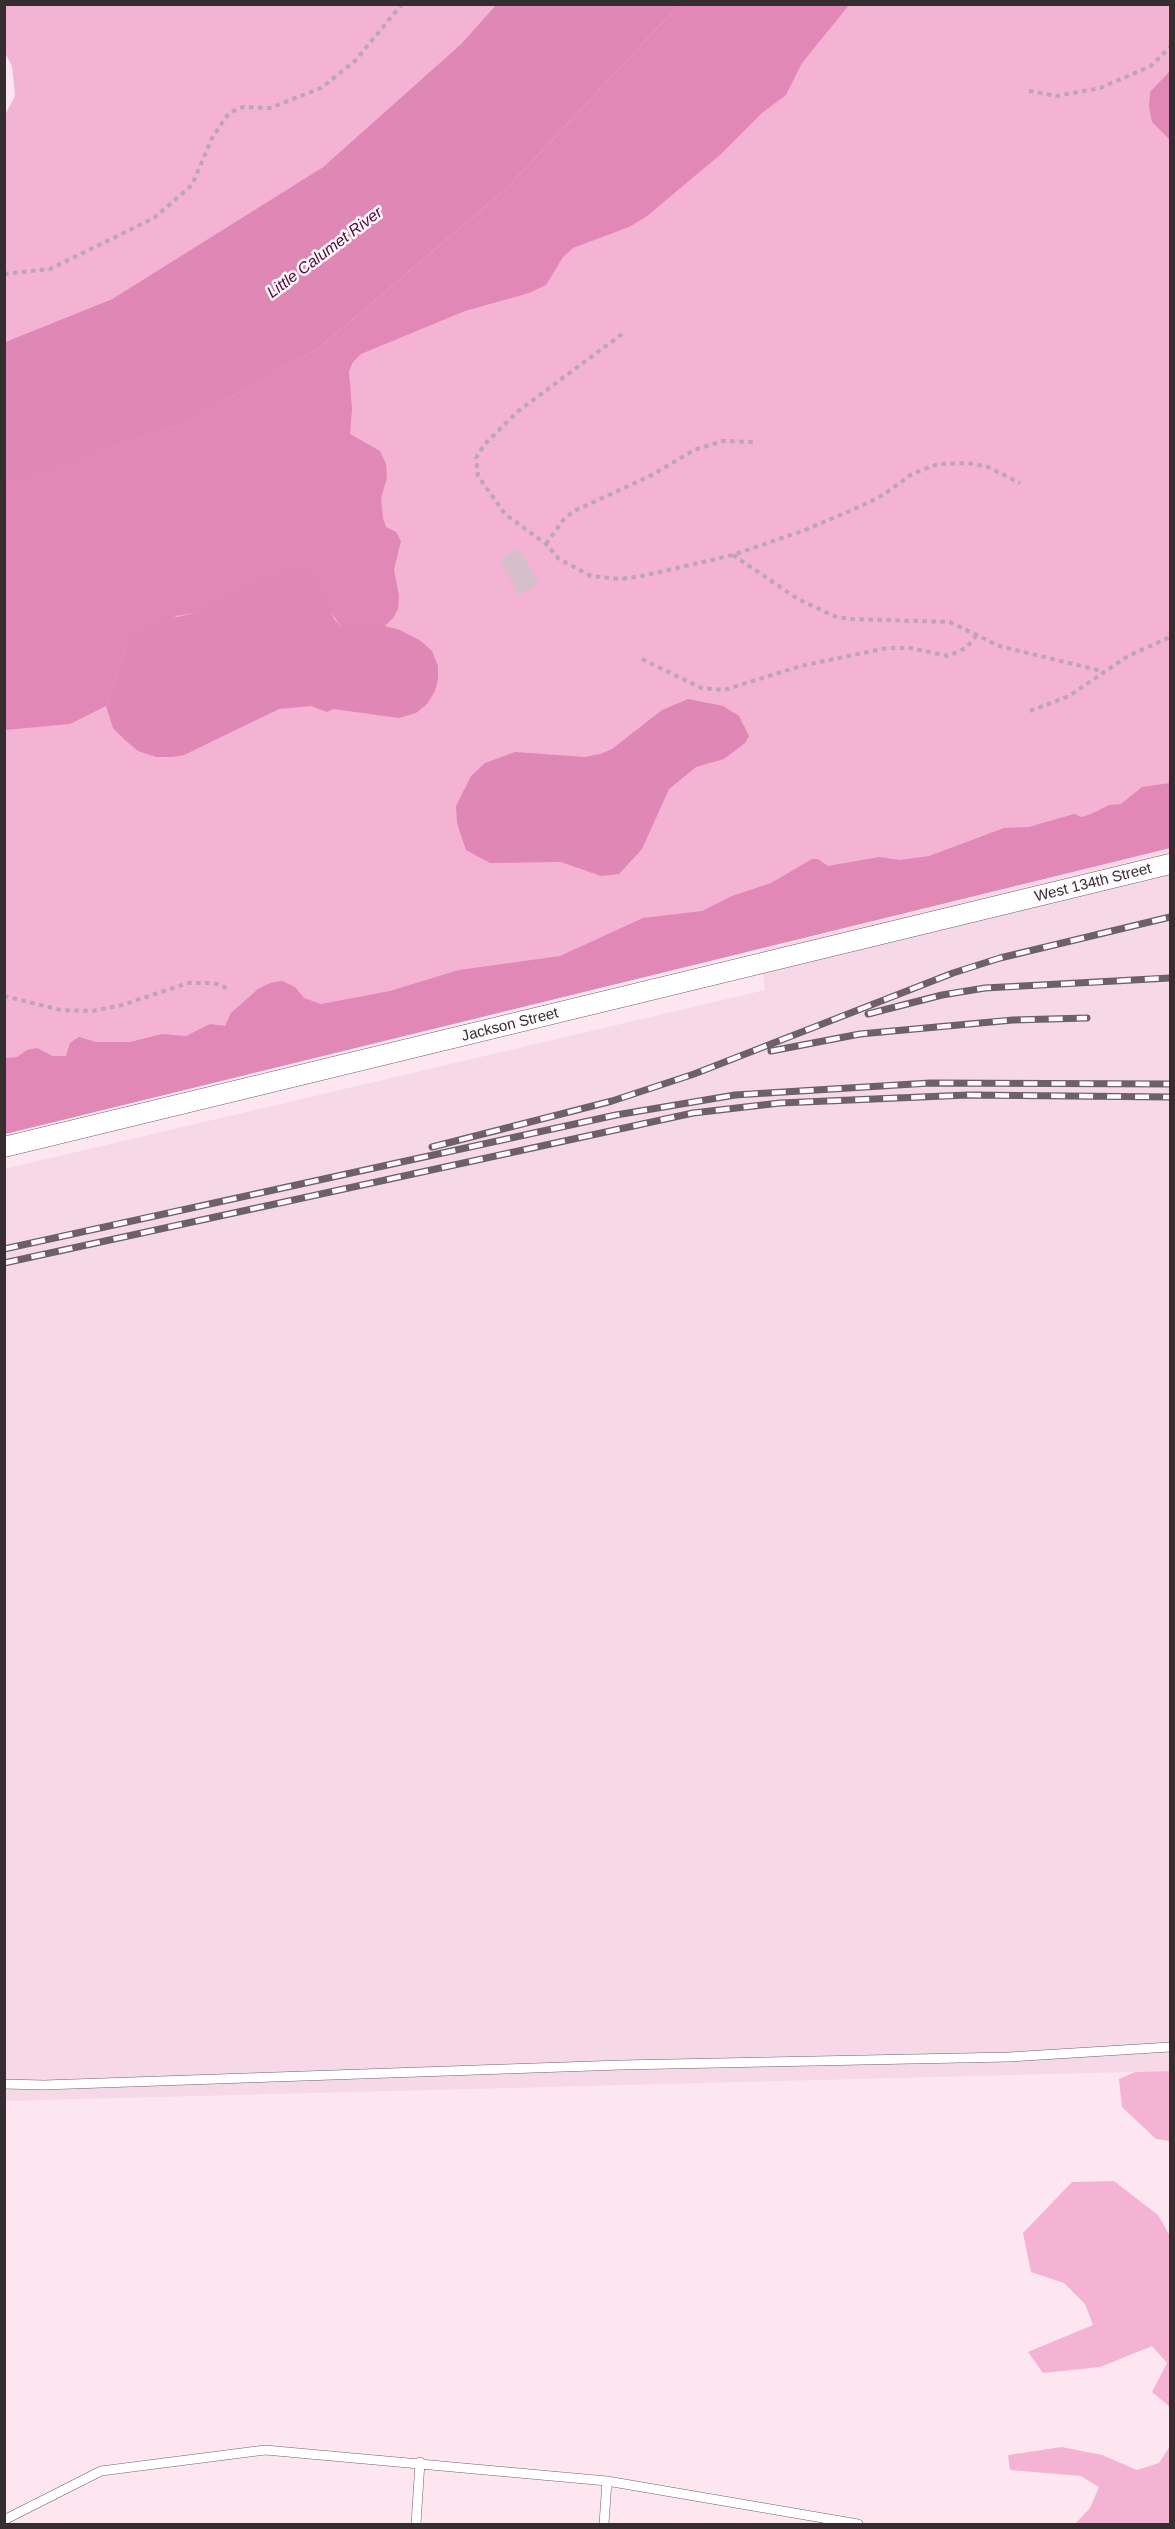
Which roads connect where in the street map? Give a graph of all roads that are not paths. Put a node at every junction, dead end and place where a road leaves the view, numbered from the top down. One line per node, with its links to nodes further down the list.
1 (1170, 864): 2 (street, West 134th Street)
2 (1016, 903): 3 (street, Jackson Street)
3 (4, 1147)
4 (1170, 2047): 5 (lane)
5 (4, 2084)
6 (420, 2462): 7 (lane); 8 (lane); 9 (lane)
7 (607, 2481): 10 (lane); 11 (lane)
8 (4, 2520)
9 (416, 2524)
10 (604, 2524)
11 (858, 2524)

